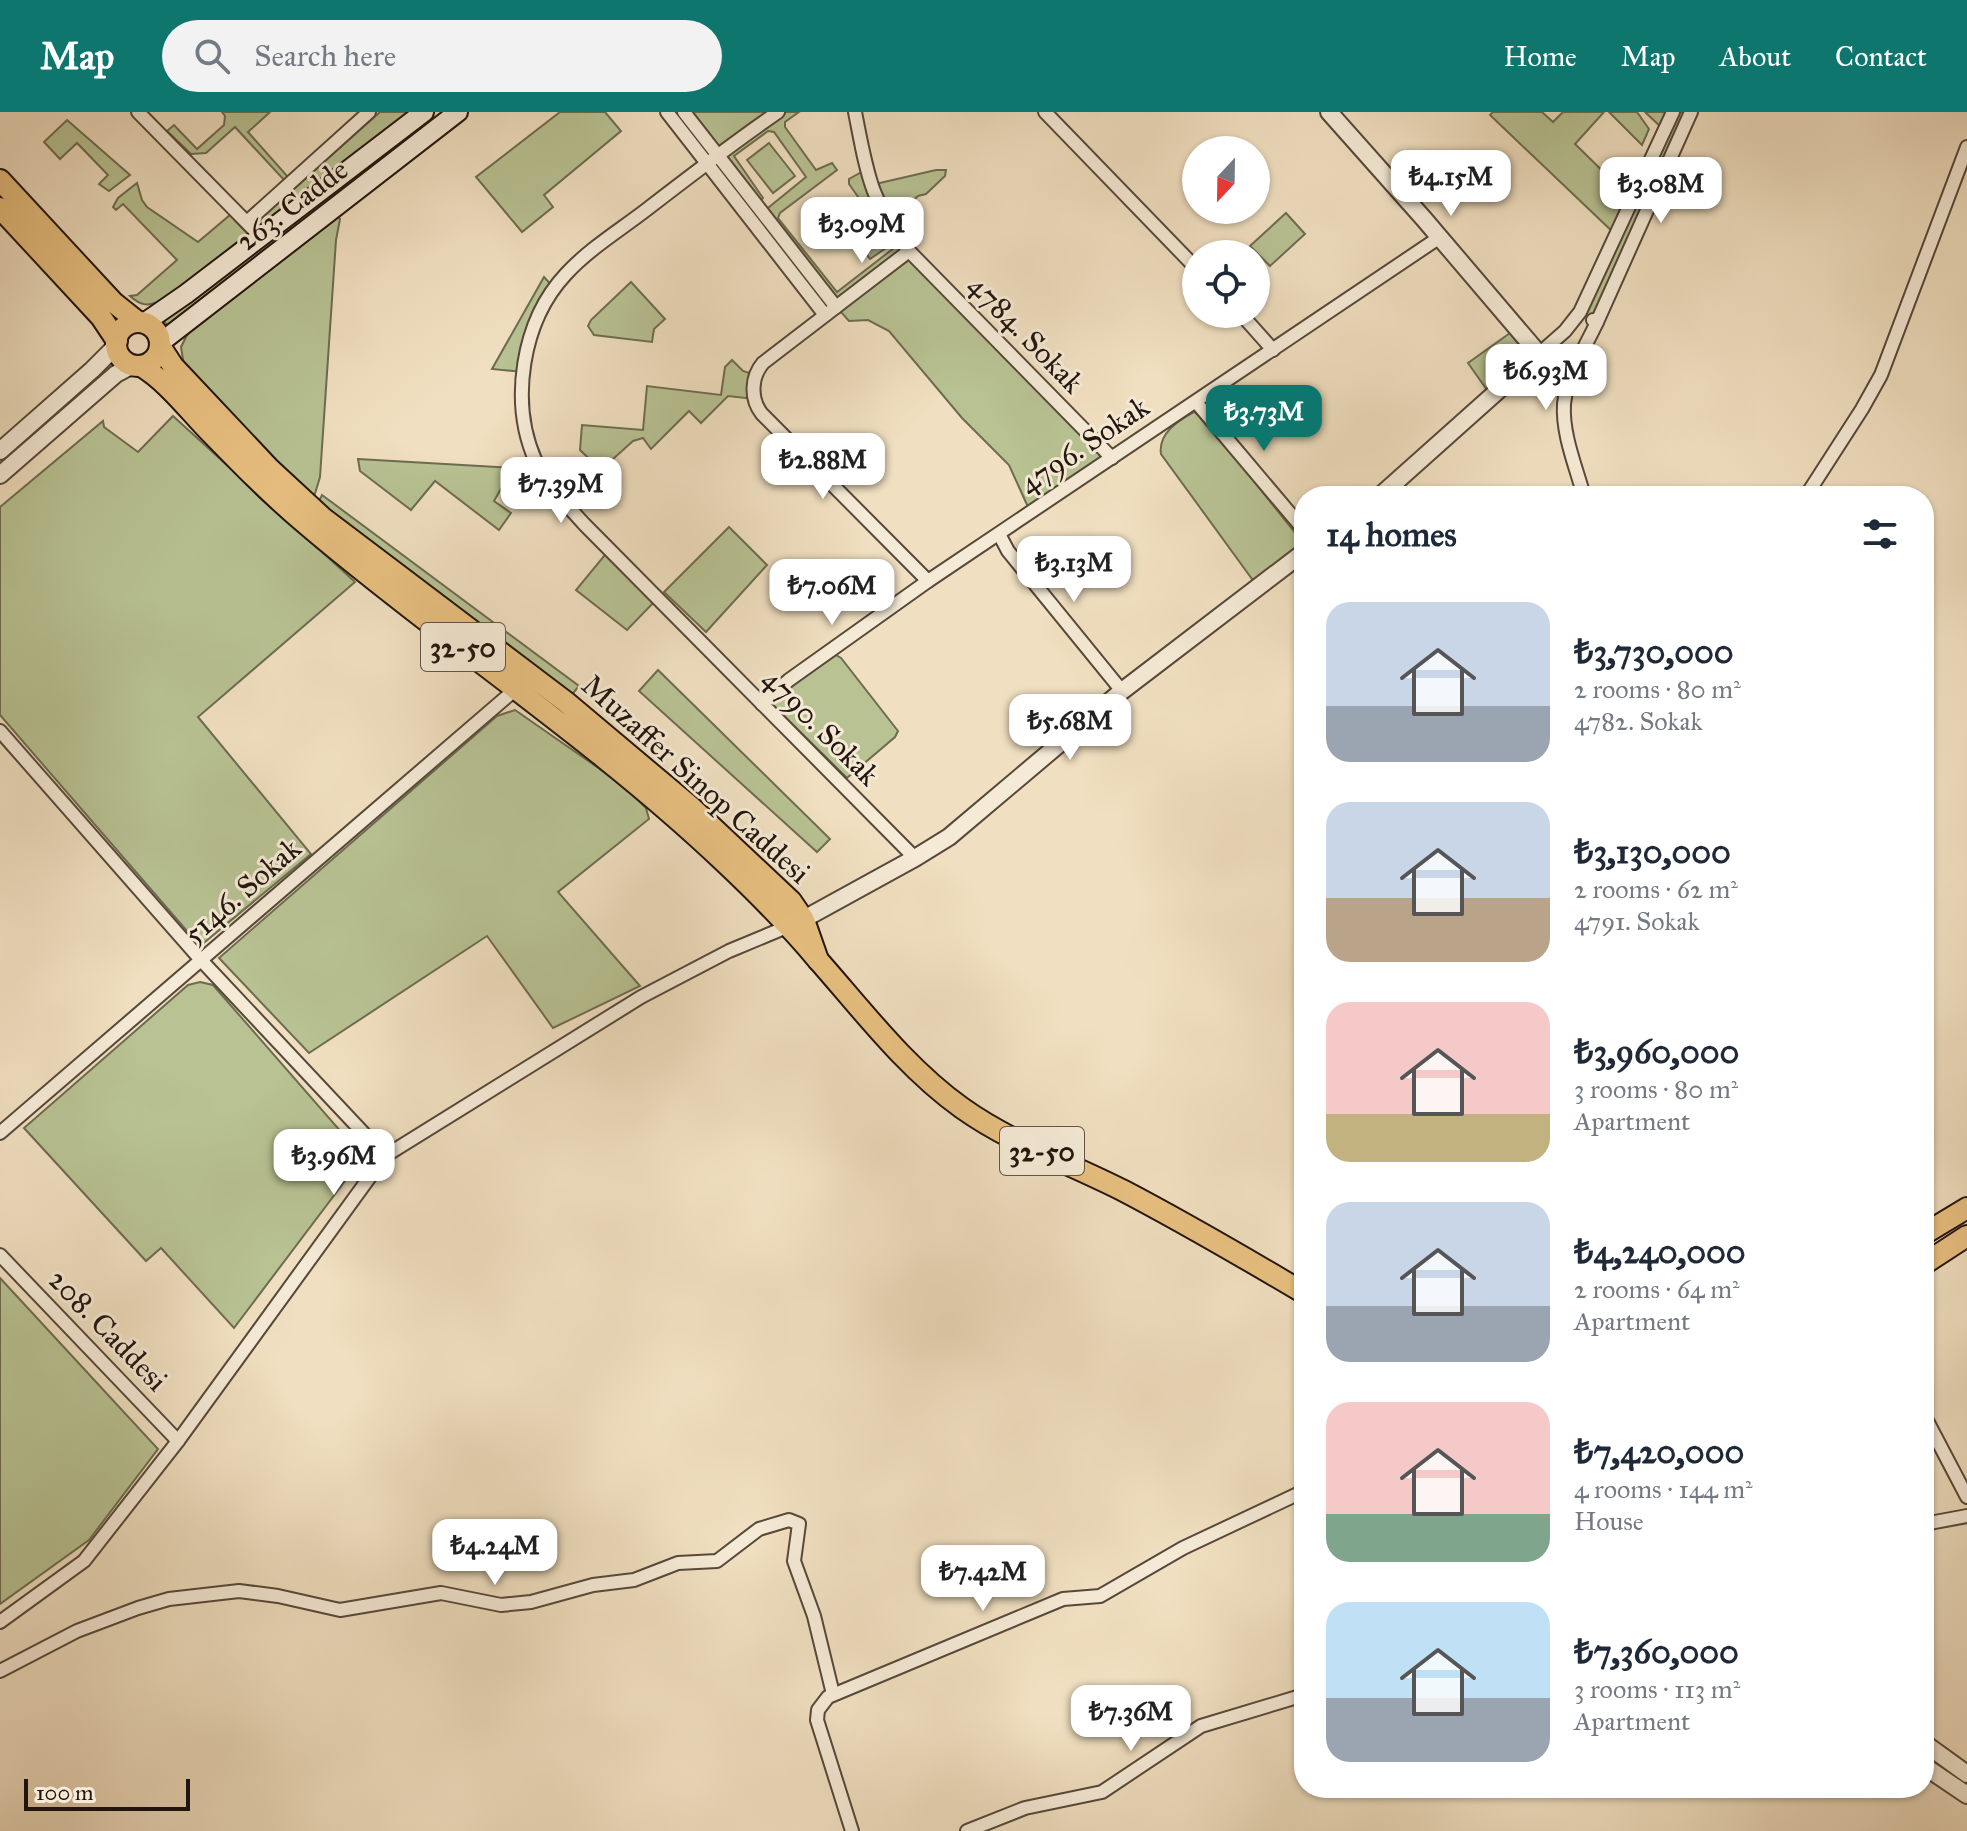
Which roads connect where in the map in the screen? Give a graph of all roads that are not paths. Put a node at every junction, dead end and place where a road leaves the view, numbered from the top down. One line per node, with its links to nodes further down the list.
1 (138, 112): 17 (street)
2 (369, 112): 17 (street)
3 (424, 112): 18 (main road, 263. Cadde)
4 (458, 112): 29 (main road, 263. Cadde)
5 (667, 112): 14 (street)
6 (684, 112): 14 (street)
7 (778, 112): 14 (street, 4790. Sokak)
8 (855, 112): 20 (street, 4784. Sokak)
9 (1045, 112): 21 (street)
10 (1329, 112): 19 (street)
11 (1673, 112): 23 (street)
12 (1691, 112): 26 (street)
13 (1967, 147): 39 (street)
14 (712, 159): 22 (street); 24 (street); 46 (street, 4790. Sokak)
15 (0, 180): 25 (main road)
16 (0, 208): 28 (main road)
17 (247, 222): 18 (street)
18 (261, 237): 25 (main road, 263. Cadde)
19 (1440, 237): 30 (street, 4796. Sokak); 31 (street)
20 (909, 251): 22 (street); 35 (street, 4784. Sokak)
21 (1182, 254)
22 (836, 307): 24 (street)
23 (1580, 312): 26 (street); 31 (street)
24 (825, 315): 43 (street)
25 (141, 322): 28 (main road); 29 (main road)
26 (1597, 322): 38 (street)
27 (1253, 328): 30 (street)
28 (117, 343): 32 (main road); 34 (street)
29 (160, 344): 32 (main road); 49 (main road, Muzaffer Sinop Caddesi / 32-50)
30 (1273, 350): 33 (street, 4796. Sokak)
31 (1539, 354): 37 (street)
32 (137, 365): 36 (street); 44 (main road, Muzaffer Sinop Caddesi / 32-50)
33 (1196, 402): 35 (street, 4796. Sokak); 40 (street)
34 (0, 451)
35 (1112, 458): 41 (street, 4796. Sokak)
36 (0, 475)
37 (1391, 486)
38 (1581, 486)
39 (1812, 486)
40 (1294, 518)
41 (999, 534): 43 (street, 4796. Sokak); 45 (street)
42 (1294, 560): 45 (street)
43 (928, 581): 46 (street, 4796. Sokak)
44 (517, 688): 49 (main road, Muzaffer Sinop Caddesi / 32-50); 50 (street, 5146. Sokak)
45 (1122, 691): 48 (street)
46 (762, 704): 48 (street, 4790. Sokak)
47 (0, 731): 50 (street)
48 (915, 858): 49 (street)
49 (797, 923): 52 (street); 58 (main road, Muzaffer Sinop Caddesi / 32-50)
50 (201, 960): 51 (street, 5146. Sokak); 52 (street)
51 (0, 1133)
52 (385, 1156): 60 (street)
53 (1967, 1208): 54 (main road)
54 (1934, 1228)
55 (1967, 1236): 57 (main road)
56 (0, 1255): 60 (street, 208. Caddesi)
57 (1934, 1257)
58 (1294, 1287)
59 (1934, 1434): 62 (street)
60 (178, 1441): 65 (street)
61 (1294, 1496): 67 (street)
62 (1967, 1497)
63 (1967, 1516): 64 (street)
64 (1934, 1522)
65 (0, 1622)
66 (0, 1671): 67 (street)
67 (833, 1694): 73 (street)
68 (1294, 1698): 74 (street)
69 (1934, 1750): 71 (street)
70 (1934, 1773): 72 (street)
71 (1967, 1774)
72 (1967, 1795)
73 (852, 1831)
74 (967, 1831)

